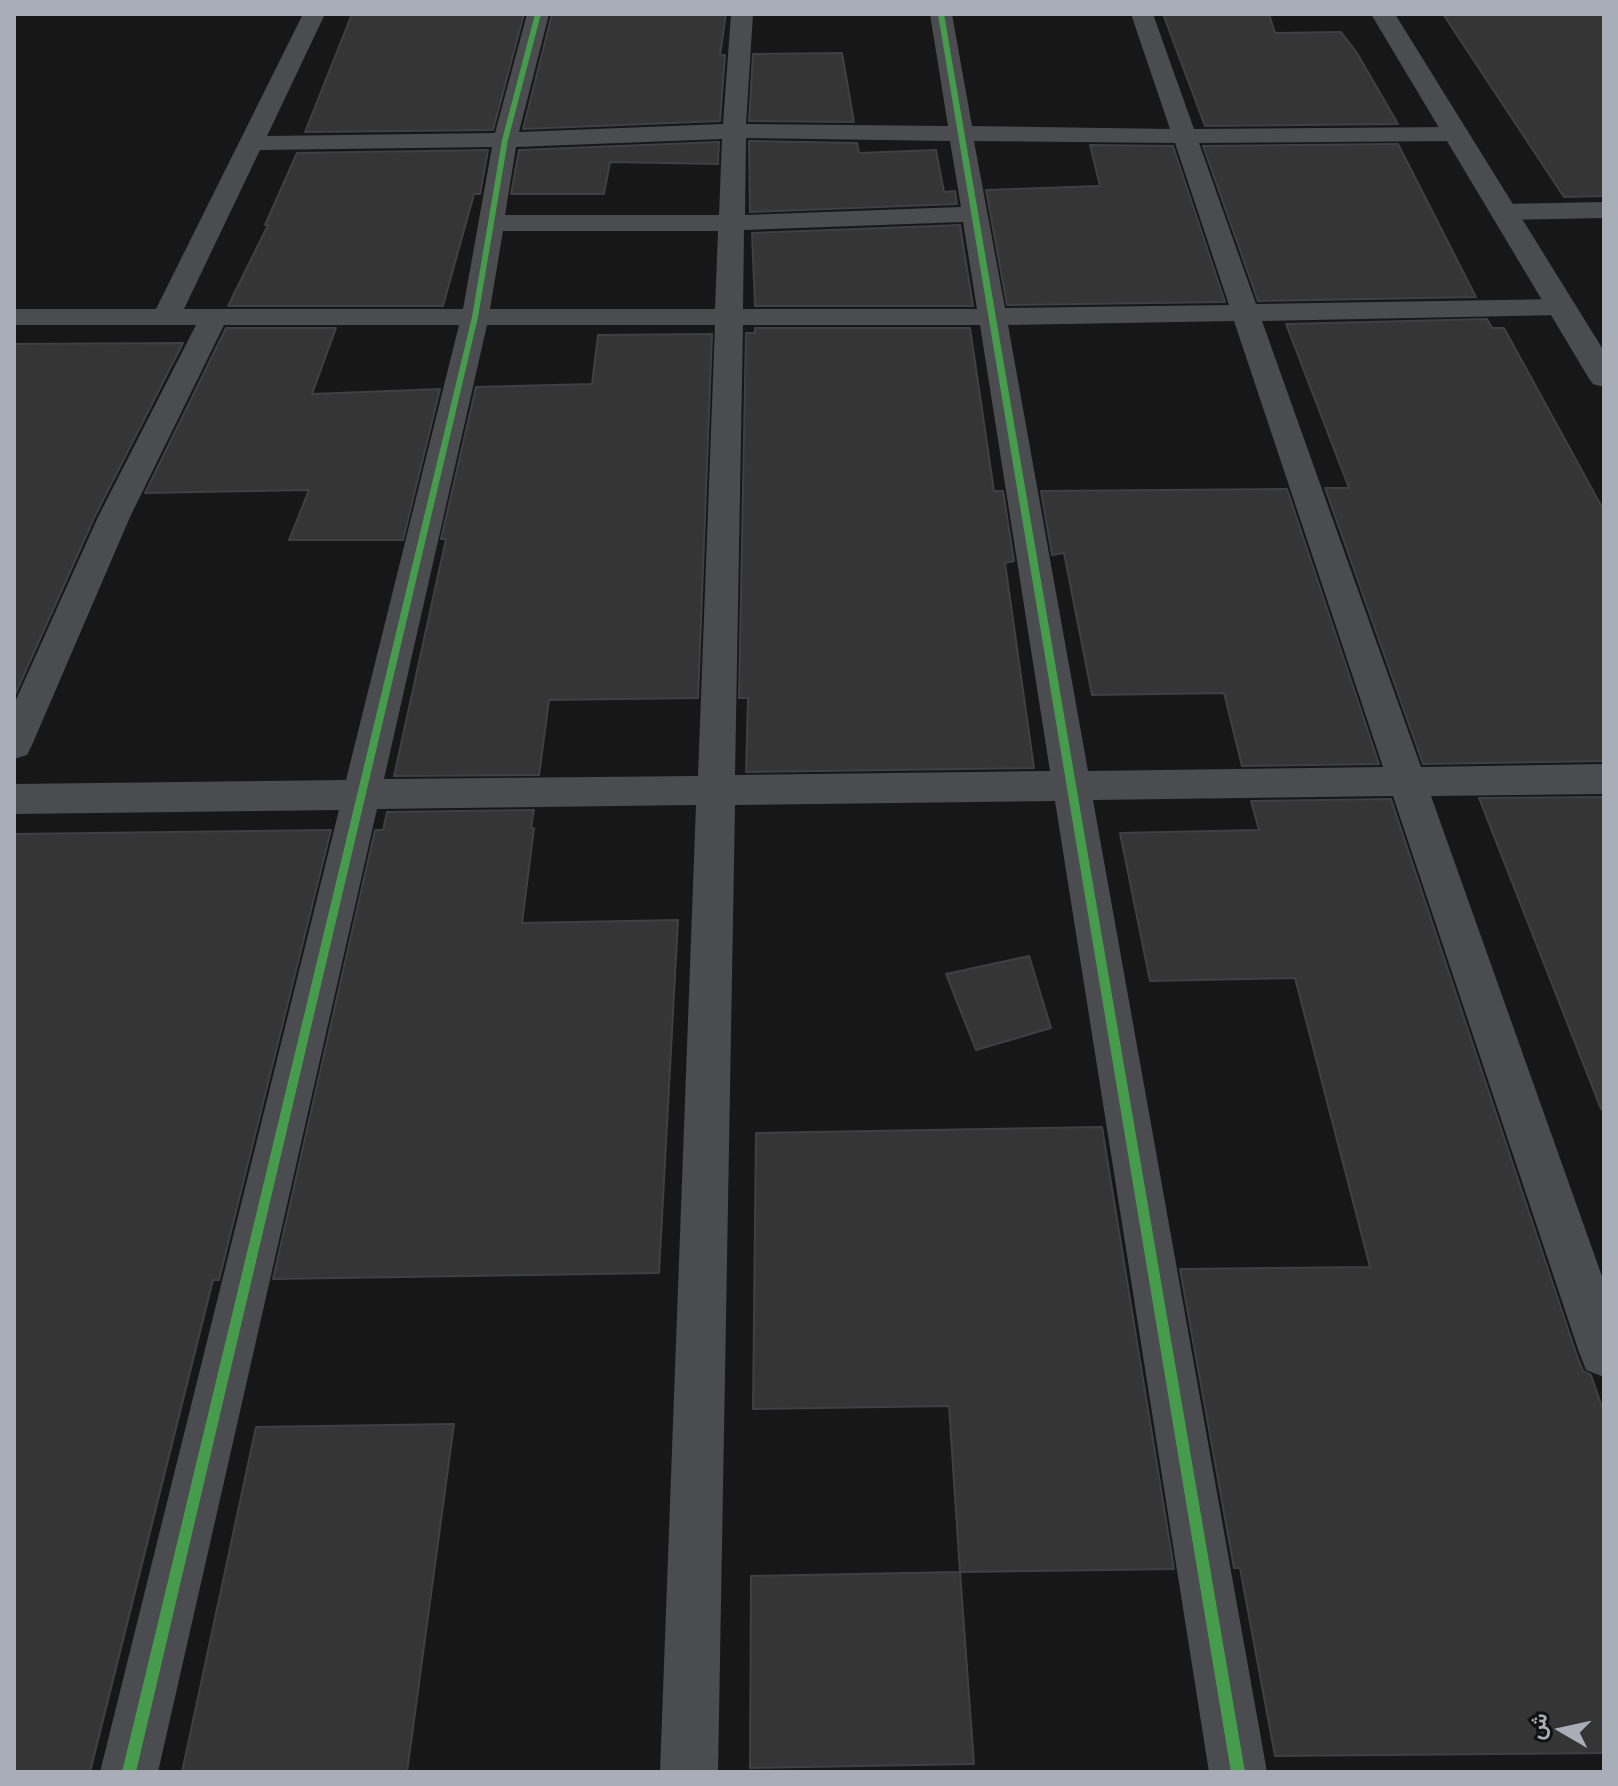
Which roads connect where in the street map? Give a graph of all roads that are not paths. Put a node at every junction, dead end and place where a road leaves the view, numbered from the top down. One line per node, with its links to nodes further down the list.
1 (314, 14): 12 (street)
2 (538, 14): 11 (street)
3 (742, 14): 7 (street)
4 (941, 14): 8 (street)
5 (1142, 14): 10 (street)
6 (1383, 14): 9 (street)
7 (734, 131): 8 (street); 11 (street); 17 (street)
8 (961, 132): 10 (street); 15 (street)
9 (1456, 134): 10 (street); 14 (street)
10 (1183, 136): 19 (street)
11 (505, 140): 12 (street); 16 (street)
12 (253, 143): 20 (street)
13 (1604, 210): 14 (street)
14 (1503, 212): 18 (street)
15 (975, 214): 17 (street); 25 (street)
16 (490, 223): 17 (street); 23 (street)
17 (732, 223): 24 (street)
18 (1561, 307): 19 (street); 26 (street)
19 (1245, 314): 25 (street); 29 (street)
20 (167, 315): 21 (street); 22 (street)
21 (14, 317)
22 (214, 317): 23 (street); 27 (street)
23 (475, 317): 24 (street); 32 (street)
24 (729, 317): 25 (street); 31 (street)
25 (992, 317): 30 (street)
26 (1604, 377)
27 (14, 745)
28 (1604, 779): 29 (street)
29 (1407, 781): 30 (street); 34 (street)
30 (1071, 786): 31 (street); 37 (street)
31 (716, 790): 32 (street); 36 (street)
32 (360, 795): 33 (street); 35 (street)
33 (14, 799)
34 (1604, 1352)
35 (129, 1772)
36 (689, 1772)
37 (1238, 1772)

